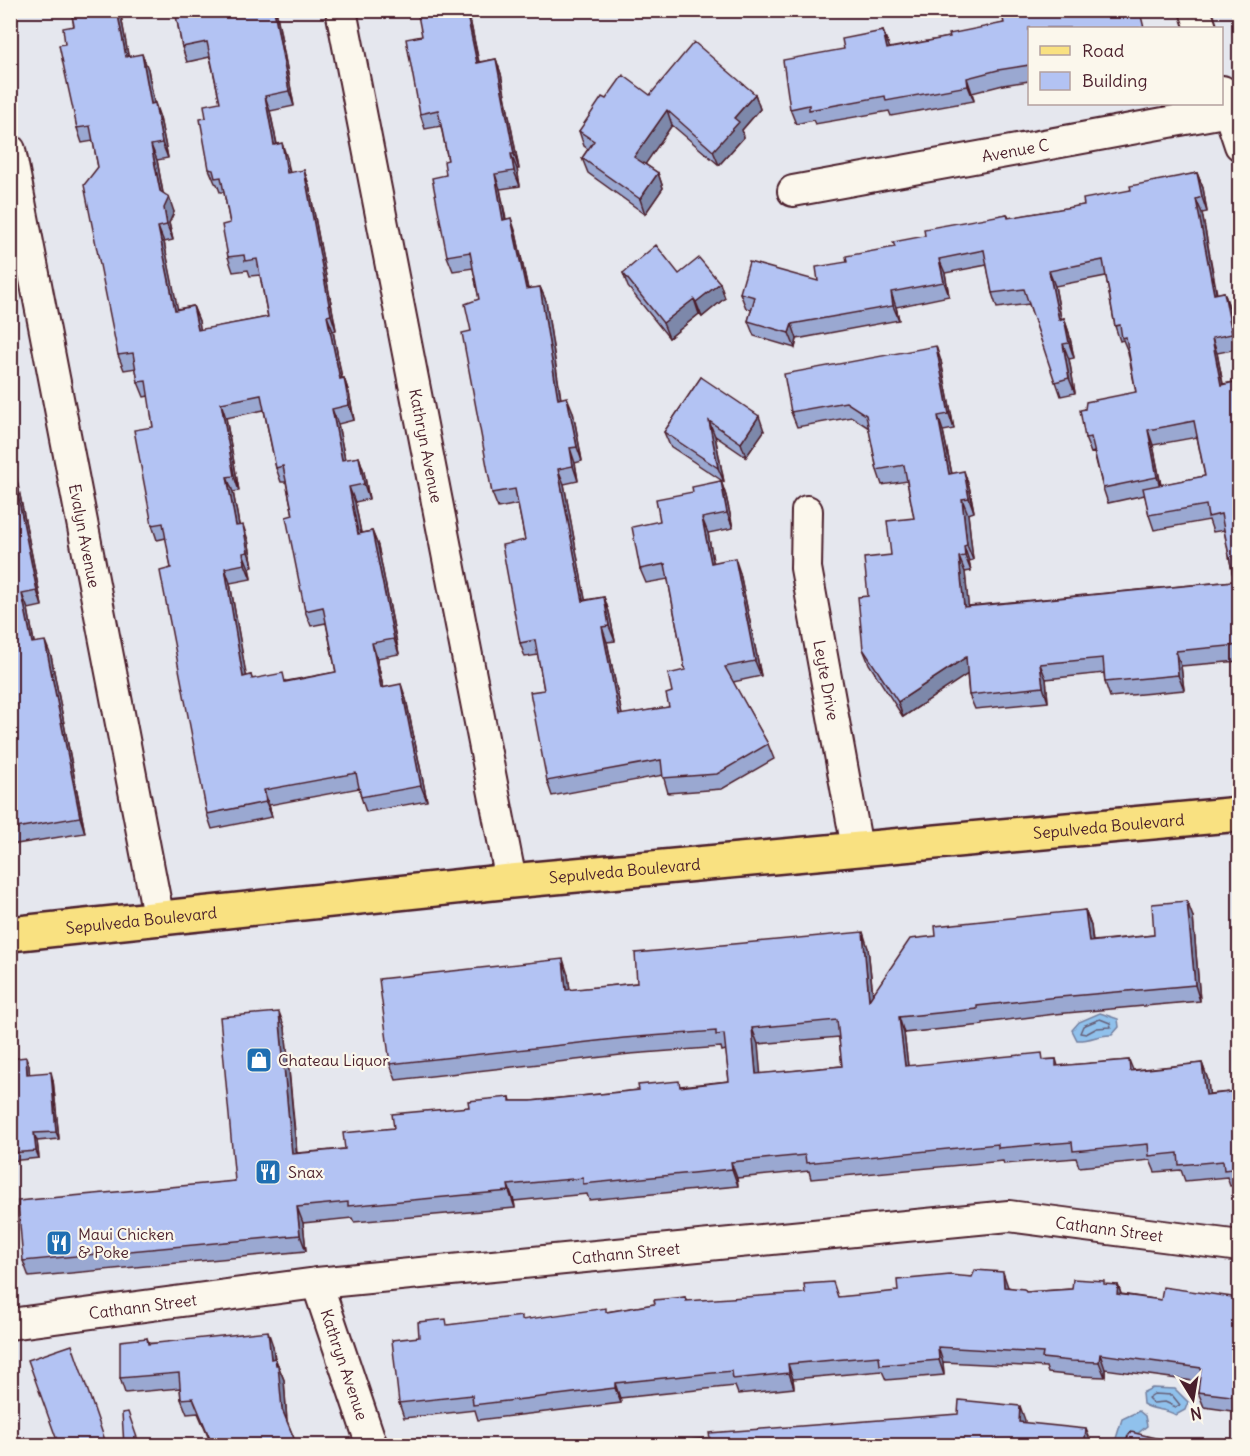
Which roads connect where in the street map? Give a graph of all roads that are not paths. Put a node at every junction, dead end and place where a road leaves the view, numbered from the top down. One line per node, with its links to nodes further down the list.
1 (341, 10): 11 (street, Kathryn Avenue)
2 (1195, 10): 3 (street)
3 (1201, 27)
4 (1230, 104): 5 (street); 7 (street, Avenue C)
5 (1239, 144)
6 (10, 150): 12 (street, Evalyn Avenue)
7 (793, 191)
8 (807, 510): 10 (street, Leyte Drive)
9 (1239, 814): 10 (main road, Sepulveda Boulevard)
10 (857, 848): 11 (main road, Sepulveda Boulevard)
11 (511, 881): 12 (main road, Sepulveda Boulevard)
12 (159, 920): 13 (main road, Sepulveda Boulevard)
13 (10, 934)
14 (1239, 1246): 15 (street, Cathann Street)
15 (317, 1282): 16 (street, Cathann Street); 17 (street, Kathryn Avenue)
16 (10, 1324)
17 (372, 1446)

